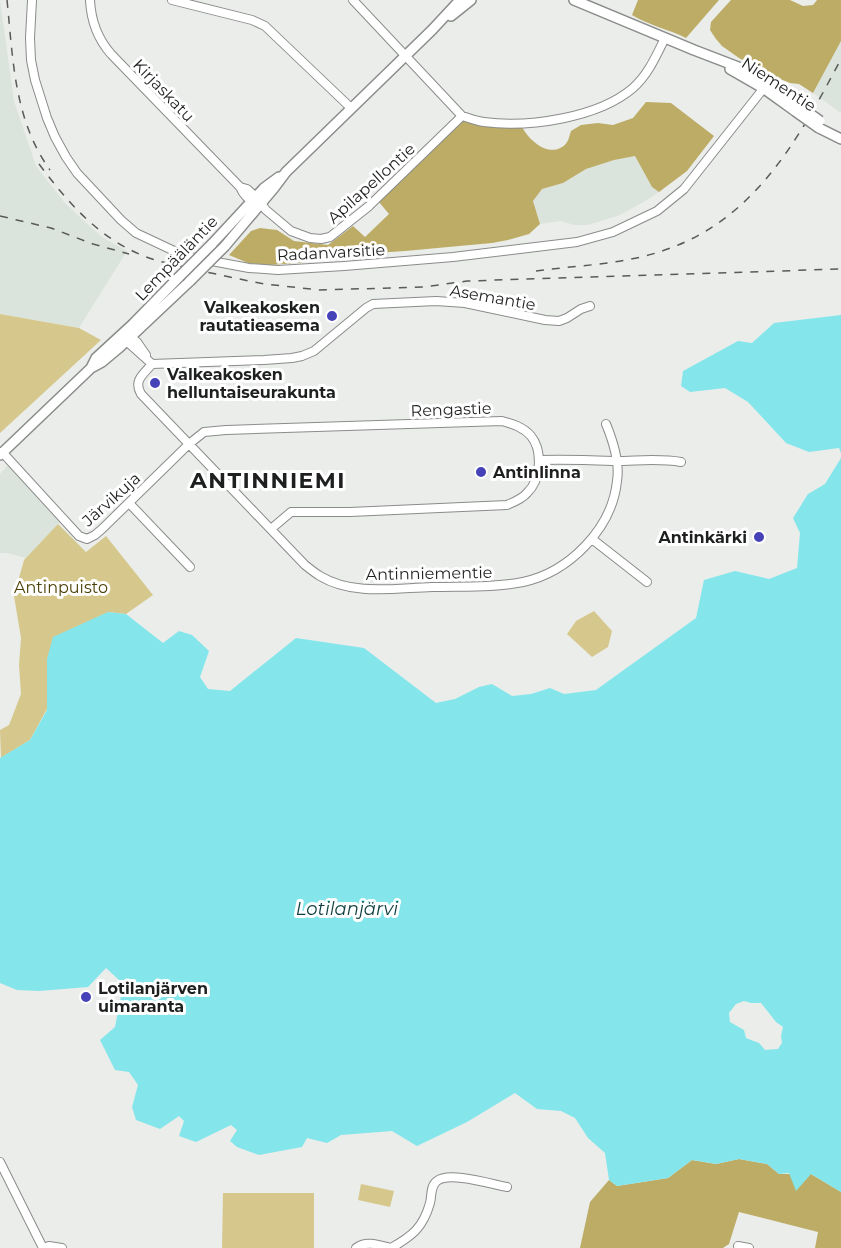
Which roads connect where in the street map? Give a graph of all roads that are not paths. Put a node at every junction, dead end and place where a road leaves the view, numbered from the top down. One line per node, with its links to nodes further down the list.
1 (32, 0): 11 (street, Radanvarsitie)
2 (90, 0): 15 (street, Kirjaskatu)
3 (172, 0): 12 (street)
4 (353, 0): 10 (street)
5 (460, 0): 8 (main road, Lempääläntie)
6 (471, 0): 8 (main road, Lempääläntie)
7 (574, 0): 9 (main road, Niementie)
8 (432, 30): 10 (main road, Lempääläntie)
9 (665, 38): 11 (main road, Niementie); 13 (street)
10 (406, 55): 12 (main road, Lempääläntie); 13 (street)
11 (763, 84): 14 (main road, Niementie, bridge)
12 (351, 108): 15 (main road, Lempääläntie)
13 (462, 116): 15 (street, Apilapellontie)
14 (837, 136)
15 (256, 201): 17 (main road, Lempääläntie, bridge); 17 (main road, Lempääläntie, bridge)
16 (590, 306): 18 (street, Asemantie)
17 (126, 338): 18 (street); 21 (main road, Lempääläntie)
18 (152, 364): 20 (street, Antinniementie)
19 (606, 424): 23 (street, Antinniementie)
20 (189, 444): 22 (street, Rengastie); 25 (street, Järvikuja); 26 (street, Antinniementie)
21 (1, 453): 25 (street, Järvikuja)
22 (539, 460): 23 (street); 26 (street)
23 (616, 461): 24 (street); 27 (street, Antinniementie)
24 (681, 462)
25 (129, 503): 28 (street)
26 (271, 529): 27 (street, Antinniementie)
27 (592, 539): 29 (street)
28 (190, 567)
29 (647, 582)
30 (0, 1162): 33 (street)
31 (507, 1187): 35 (street)
32 (738, 1246): 36 (street)
33 (43, 1248): 34 (street)
34 (62, 1248)
35 (356, 1248)
36 (749, 1248)

